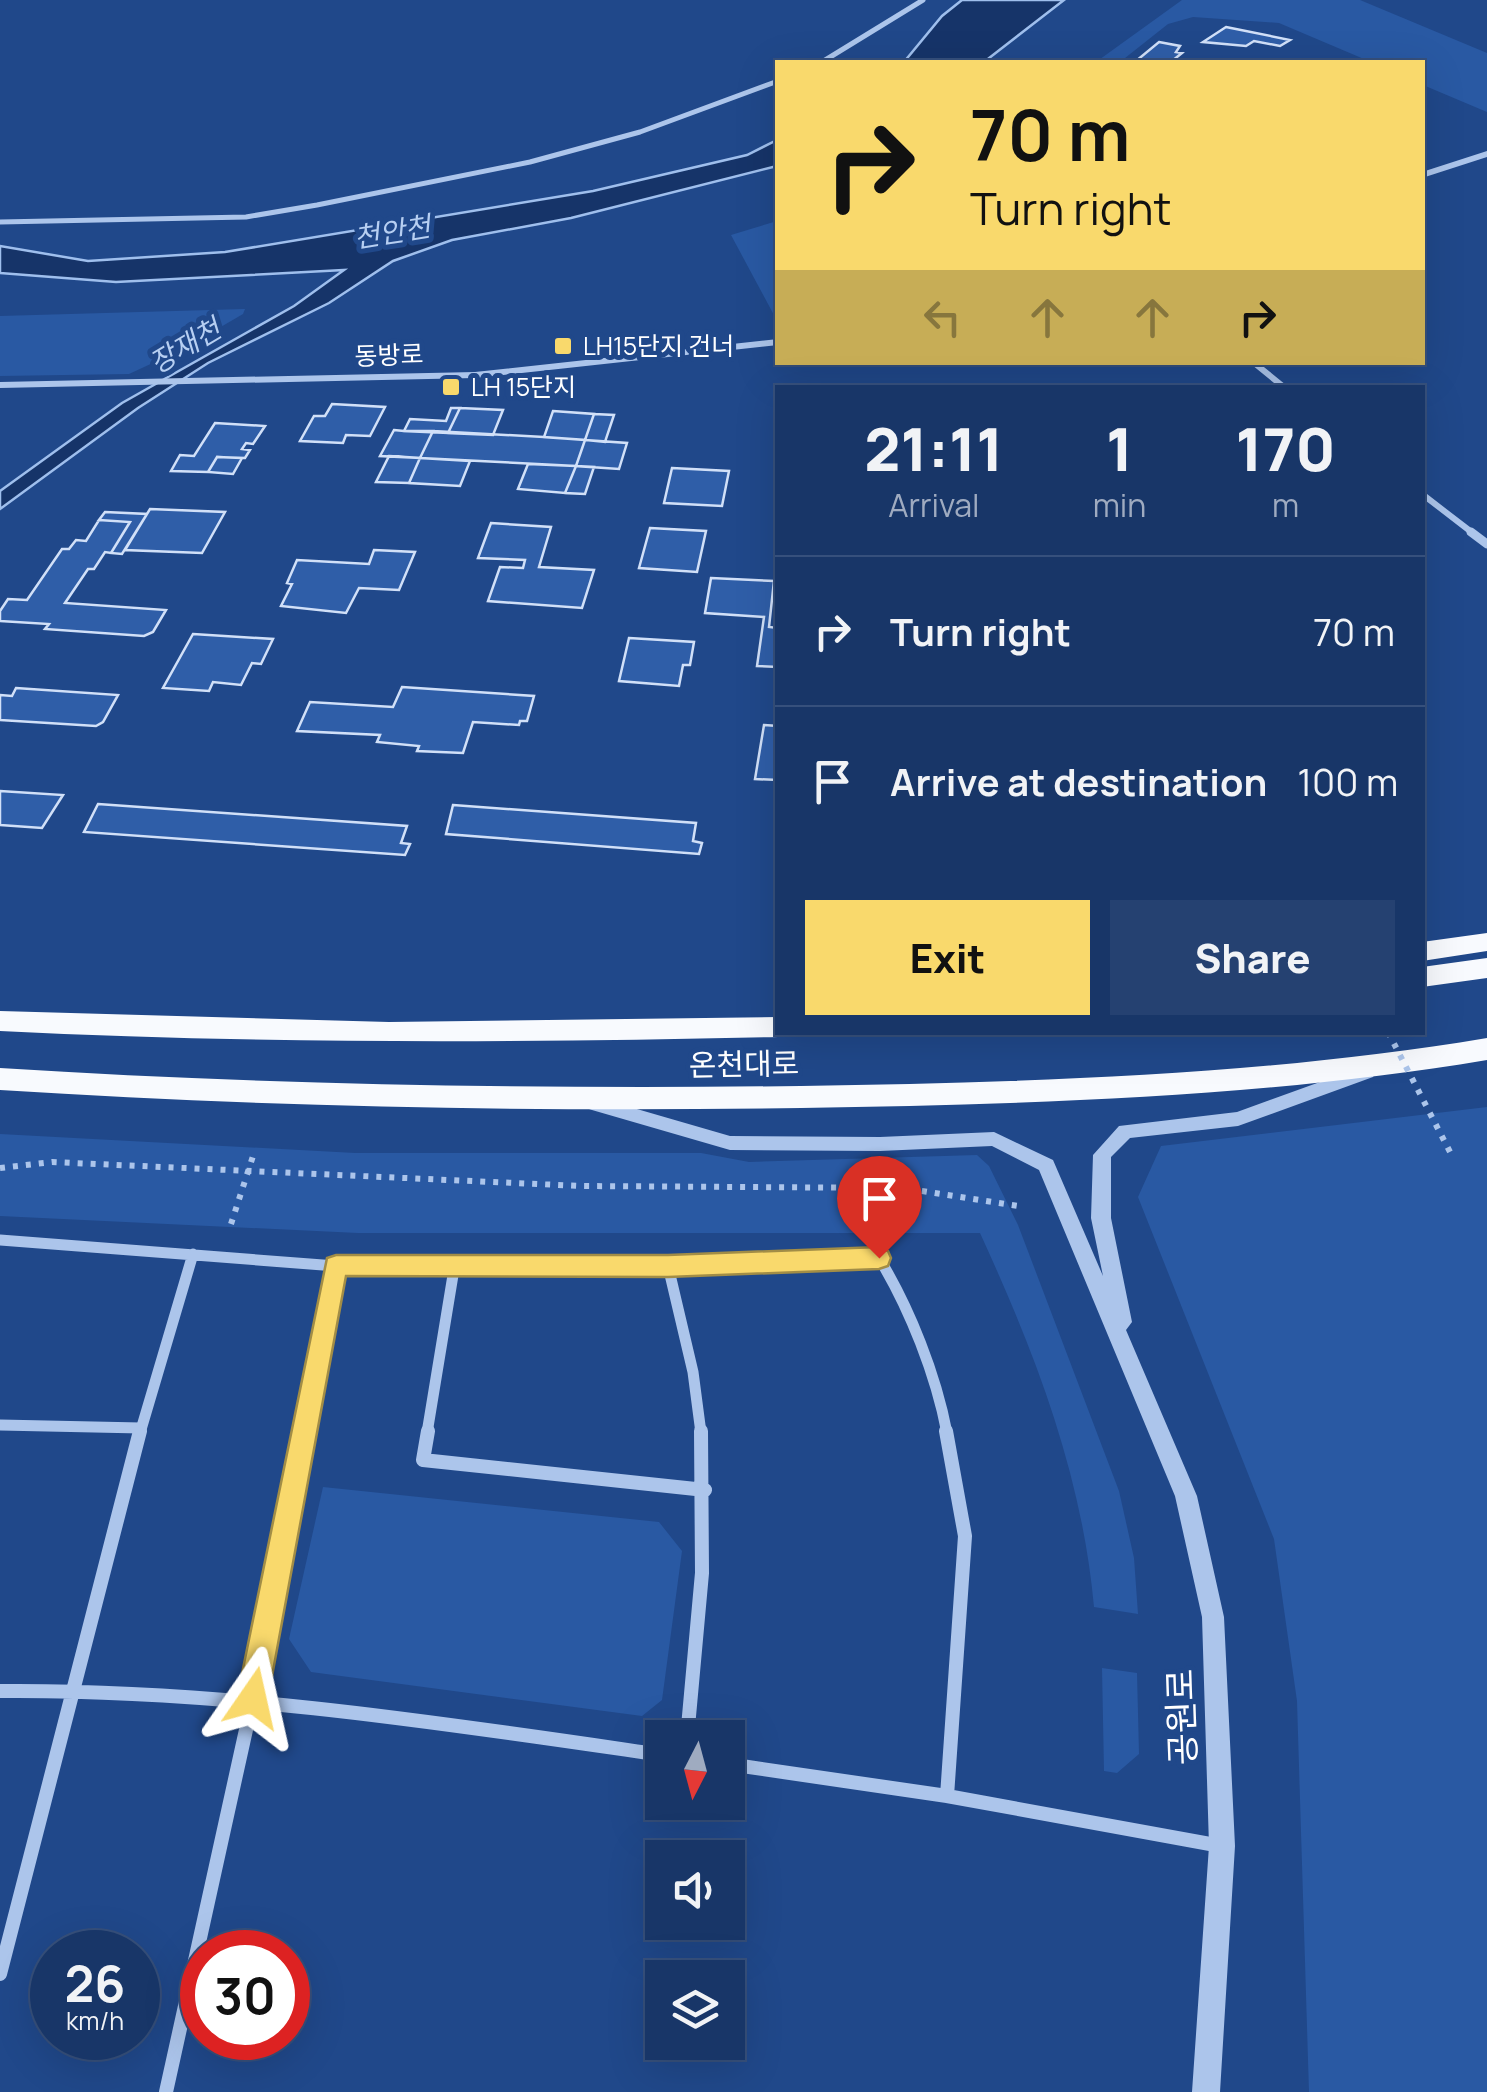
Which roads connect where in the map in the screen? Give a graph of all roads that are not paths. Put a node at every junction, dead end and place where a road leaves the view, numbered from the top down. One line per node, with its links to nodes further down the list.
1 (923, 0): 2 (street)
2 (825, 60)
3 (775, 82): 6 (street)
4 (1487, 154): 5 (street)
5 (1425, 174)
6 (0, 222)
7 (775, 342): 9 (street, 동방로)
8 (1257, 365): 10 (street)
9 (0, 385)
10 (1281, 385)
11 (1425, 496): 12 (street)
12 (1487, 544)
13 (1487, 942): 14 (highway)
14 (1425, 952)
15 (1487, 968): 16 (highway)
16 (1425, 977)
17 (0, 1006): 19 (highway)
18 (0, 1021): 19 (highway, 온천대로)
19 (70, 1025): 20 (highway, 온천대로)
20 (775, 1026)
21 (1487, 1048): 22 (highway, 온천대로)
22 (1390, 1064): 24 (highway, 온천대로); 30 (street)
23 (7, 1081): 24 (highway, 온천대로)
24 (574, 1098): 30 (street)
25 (0, 1240): 26 (street)
26 (193, 1254): 28 (street); 32 (street)
27 (454, 1264): 28 (street); 29 (street); 33 (street)
28 (336, 1266): 36 (street)
29 (668, 1266): 33 (street); 40 (street)
30 (1128, 1352): 41 (street, 공원로)
31 (0, 1425): 32 (street)
32 (142, 1428): 34 (street)
33 (705, 1490): 37 (street)
34 (77, 1688): 35 (street); 36 (street); 42 (street)
35 (0, 1691)
36 (253, 1698): 38 (street); 43 (street)
37 (689, 1720)
38 (645, 1753)
39 (745, 1766): 40 (street)
40 (947, 1796): 41 (street)
41 (1222, 1846): 44 (street, 공원로)
42 (0, 1974)
43 (166, 2092)
44 (1206, 2092)

